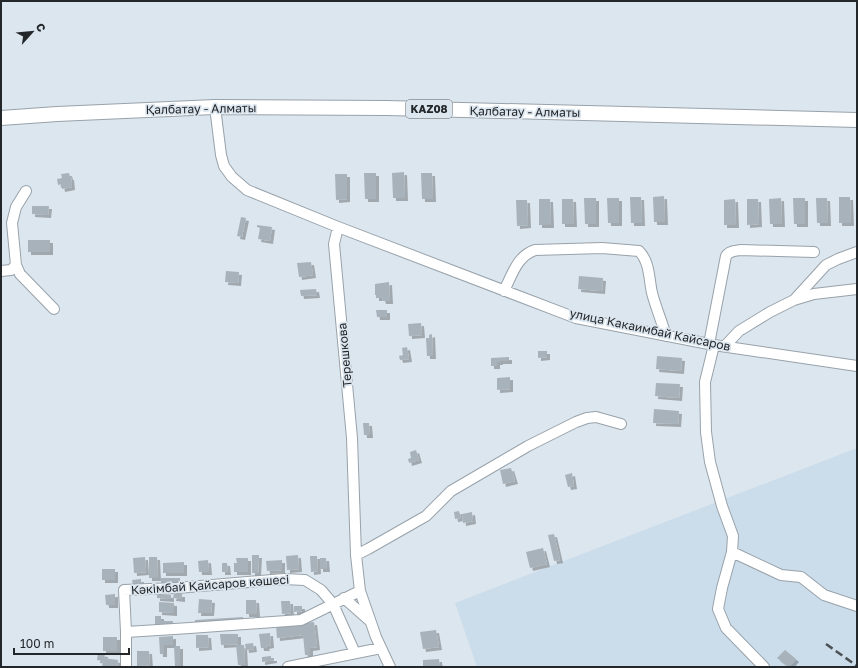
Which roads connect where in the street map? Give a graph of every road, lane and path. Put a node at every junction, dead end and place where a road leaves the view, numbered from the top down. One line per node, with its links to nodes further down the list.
1 (215, 107): 2 (highway, Қалбатау - Алматы / KAZ08); 3 (highway, Қалбатау - Алматы / KAZ08); 5 (street)
2 (1, 118)
3 (857, 120)
4 (26, 191): 8 (street)
5 (338, 227): 11 (street, улица Какаимбай Кайсаров); 20 (street, Терешкова)
6 (814, 252): 15 (street)
7 (857, 252): 12 (street)
8 (16, 265): 9 (street); 13 (street)
9 (1, 271)
10 (857, 289): 12 (street)
11 (504, 291): 14 (street, улица Какаимбай Кайсаров); 14 (street)
12 (794, 300): 16 (street)
13 (54, 309)
14 (666, 336): 15 (street, улица Какаимбай Кайсаров)
15 (711, 344): 16 (street, улица Какаимбай Кайсаров); 19 (street)
16 (725, 346): 17 (street, улица Какаимбай Кайсаров)
17 (857, 366)
18 (622, 424): 20 (street)
19 (732, 552): 24 (street); 32 (street)
20 (356, 555): 21 (street, Терешкова)
21 (360, 591): 22 (street); 25 (street, Терешкова)
22 (344, 598): 23 (street); 25 (street)
23 (333, 604): 26 (street); 26 (street, Кәкімбай Қайсаров көшесі); 28 (street, Кәкімбай Қайсаров көшесі)
24 (857, 606)
25 (371, 622): 27 (street, Терешкова)
26 (126, 632): 29 (street, Кәкімбай Қайсаров көшесі)
27 (381, 648): 28 (street); 31 (street, Терешкова)
28 (355, 653): 30 (street)
29 (126, 667)
30 (288, 667)
31 (390, 667)
32 (764, 667)

